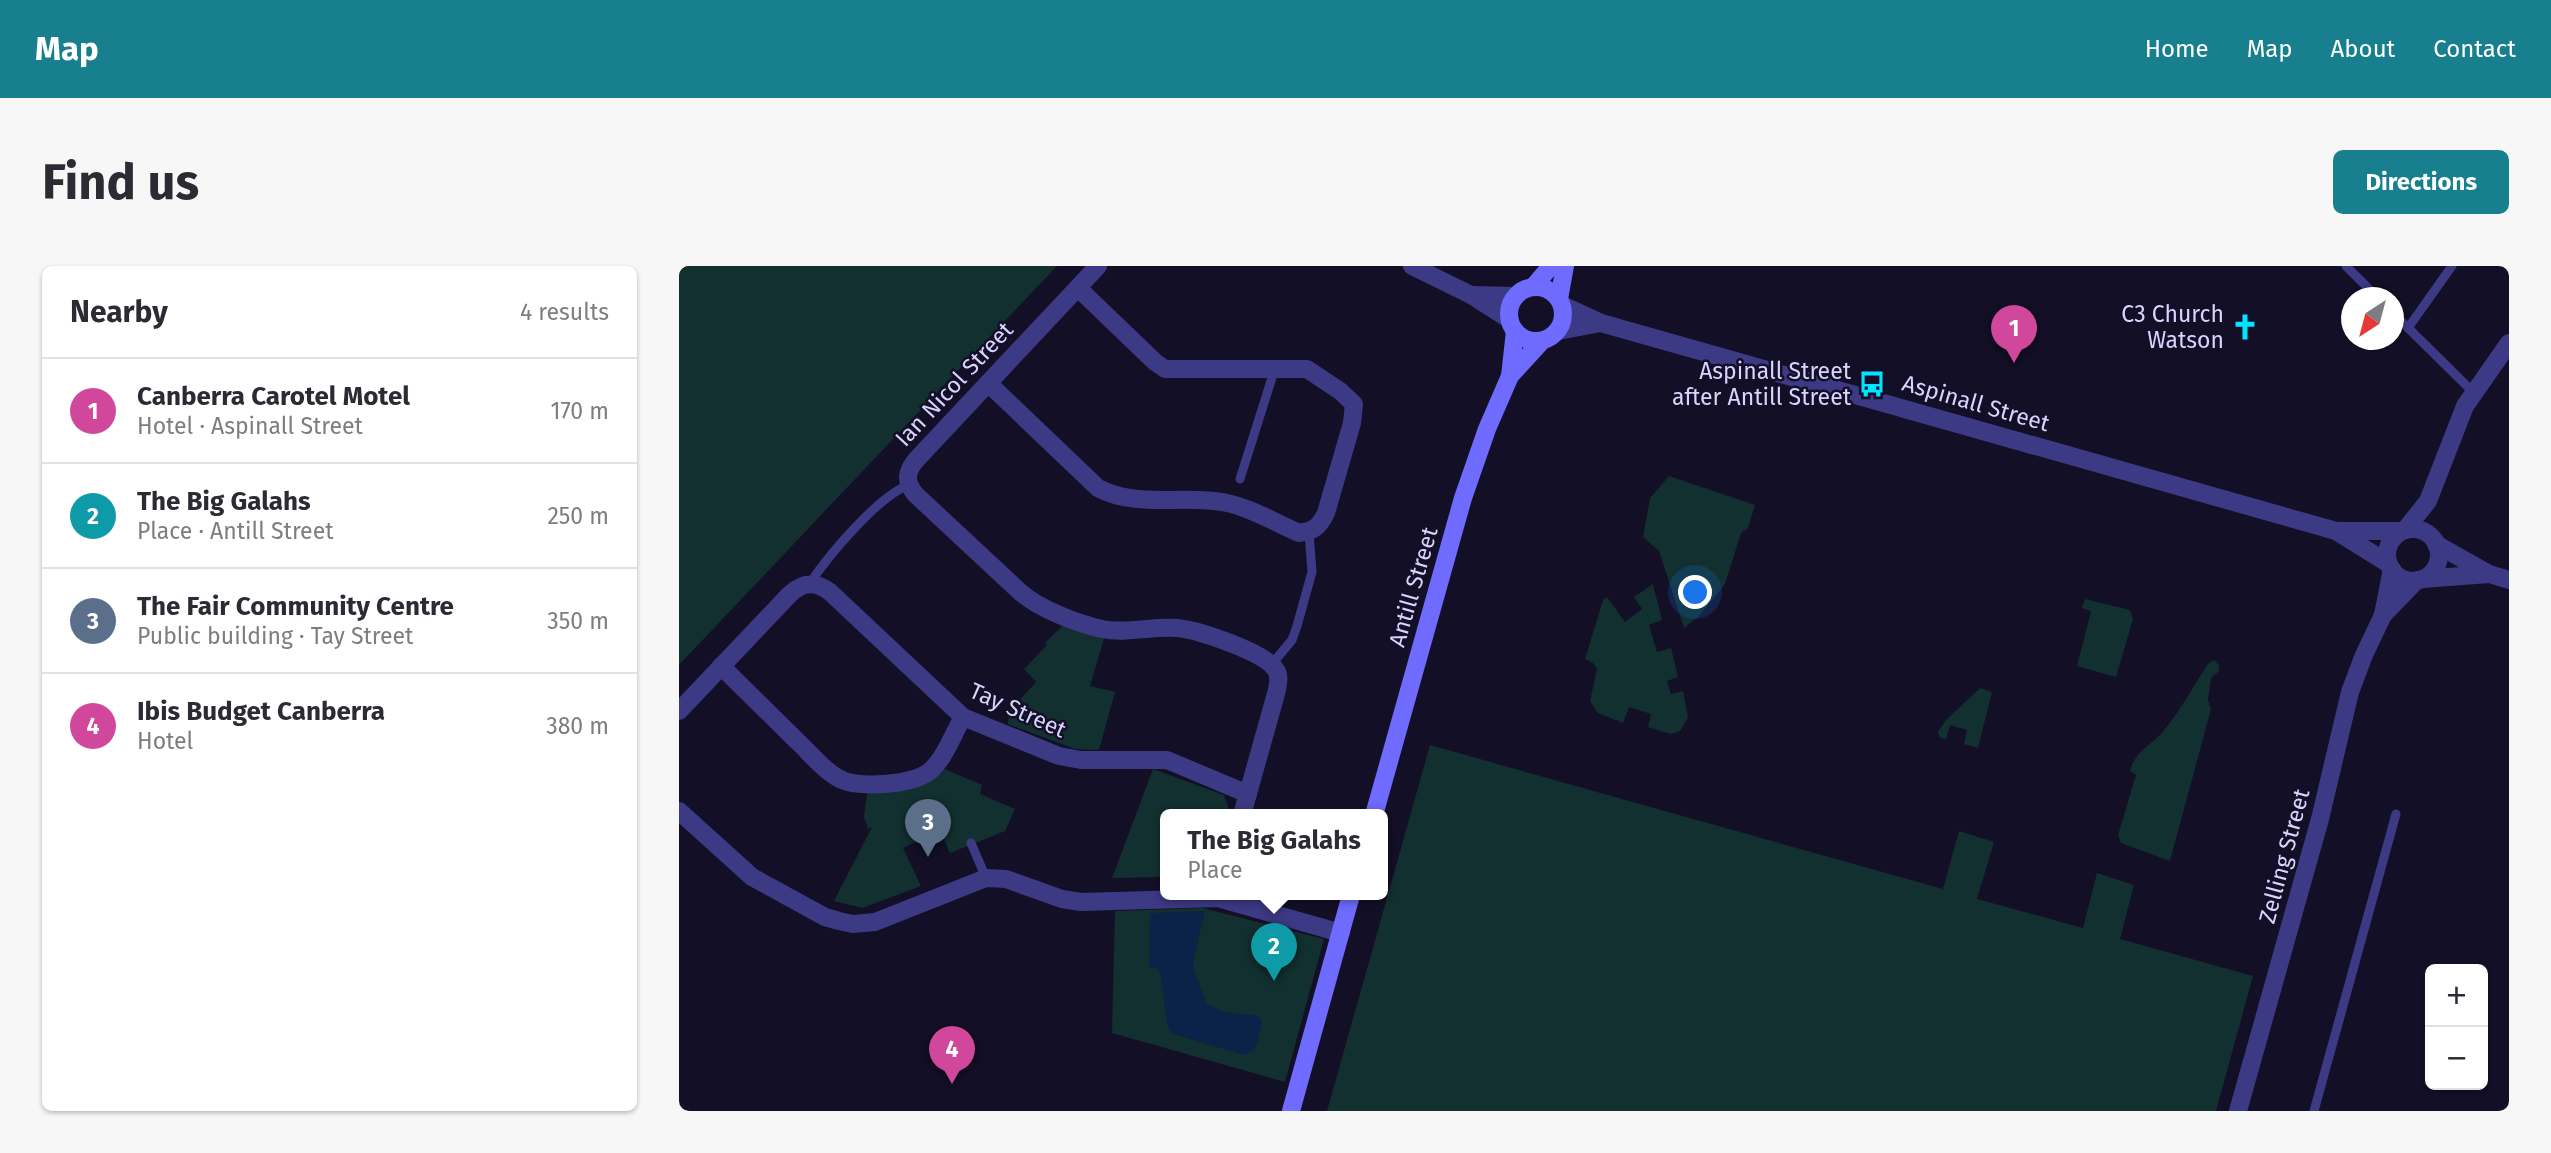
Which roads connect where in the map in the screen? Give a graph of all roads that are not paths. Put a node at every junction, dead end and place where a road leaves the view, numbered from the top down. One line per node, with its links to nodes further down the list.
1 (1098, 266): 9 (street, Ian Nicol Street)
2 (1412, 266): 10 (street)
3 (1552, 266): 7 (main road)
4 (1565, 266): 12 (main road)
5 (2346, 266): 8 (lane)
6 (2452, 266): 16 (lane)
7 (1533, 287): 11 (main road); 12 (main road)
8 (2367, 287)
9 (1078, 288): 20 (street); 22 (street, Ian Nicol Street)
10 (1471, 295): 11 (street); 15 (street)
11 (1516, 296): 15 (main road)
12 (1560, 302): 13 (street, Aspinall Street); 17 (main road)
13 (1601, 323): 17 (street, Aspinall Street); 27 (street, Aspinall Street)
14 (2404, 324): 16 (lane)
15 (1513, 326): 18 (main road); 21 (main road, Antill Street)
16 (2408, 328): 23 (lane)
17 (1558, 331): 18 (main road)
18 (1542, 341): 21 (main road, Antill Street)
19 (2509, 343): 23 (street)
20 (1275, 368): 24 (lane); 29 (street)
21 (1510, 376): 43 (main road, Antill Street)
22 (988, 383): 25 (street, Ian Nicol Street); 29 (street)
23 (2473, 392): 26 (street)
24 (1240, 479)
25 (909, 485): 35 (lane); 37 (street, Ian Nicol Street)
26 (2428, 500): 28 (street); 30 (street)
27 (2336, 531): 28 (street, Aspinall Street); 31 (street, Aspinall Street)
28 (2403, 531): 30 (street); 31 (street)
29 (1309, 532): 37 (lane)
30 (2435, 542): 32 (street); 33 (street)
31 (2390, 567): 33 (street); 36 (street, Zelling Street)
32 (2489, 574): 33 (street); 34 (street)
33 (2420, 579): 36 (street, Zelling Street)
34 (2509, 580)
35 (810, 583): 38 (street); 40 (street, Tay Street)
36 (2383, 615): 53 (street, Zelling Street)
37 (1272, 664): 41 (street)
38 (721, 666): 39 (street); 40 (street)
39 (679, 711)
40 (963, 717): 41 (street, Tay Street)
41 (1248, 794): 42 (street)
42 (1244, 809)
43 (1376, 809)
44 (679, 811): 47 (street)
45 (2396, 814): 54 (lane)
46 (971, 843): 47 (lane)
47 (986, 878): 48 (street)
48 (1160, 899)
49 (1229, 900): 51 (street)
50 (1350, 900): 51 (main road)
51 (1341, 933): 52 (main road)
52 (1291, 1111)
53 (2238, 1111)
54 (2314, 1111)

